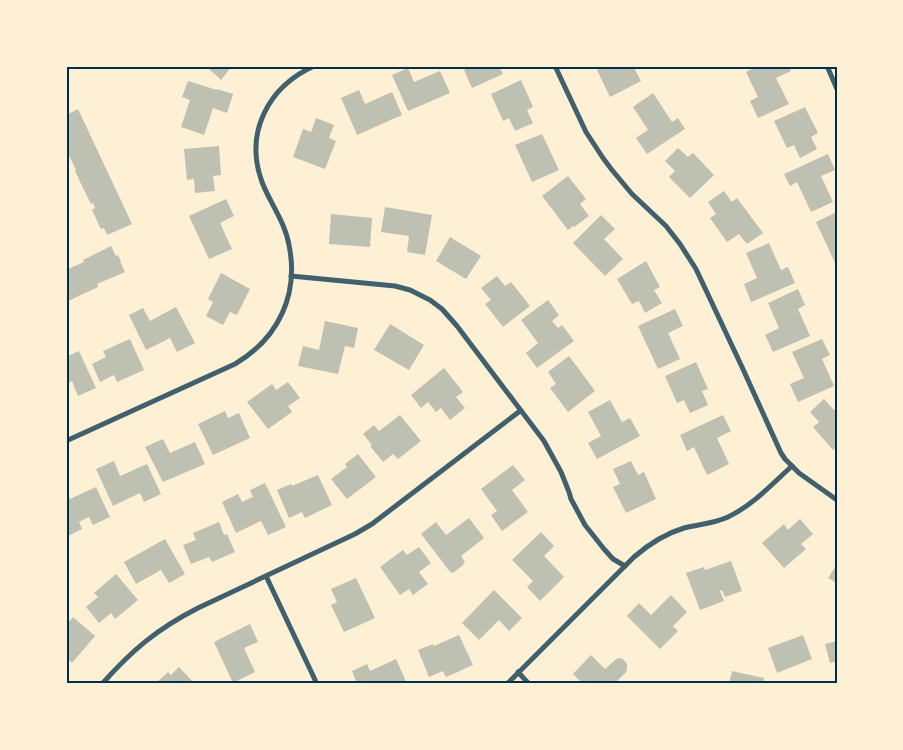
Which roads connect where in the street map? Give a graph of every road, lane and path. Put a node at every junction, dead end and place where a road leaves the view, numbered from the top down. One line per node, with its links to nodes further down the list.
1 (314, 66): 5 (street)
2 (555, 66): 8 (street)
3 (827, 66): 4 (street)
4 (837, 88)
5 (291, 276): 6 (street); 7 (street)
6 (520, 410): 10 (street); 11 (street)
7 (66, 441)
8 (792, 466): 9 (street); 10 (street)
9 (837, 500)
10 (625, 566): 12 (street)
11 (266, 576): 13 (street); 14 (street)
12 (518, 672): 15 (street); 16 (street)
13 (102, 684)
14 (317, 684)
15 (507, 684)
16 (529, 684)

